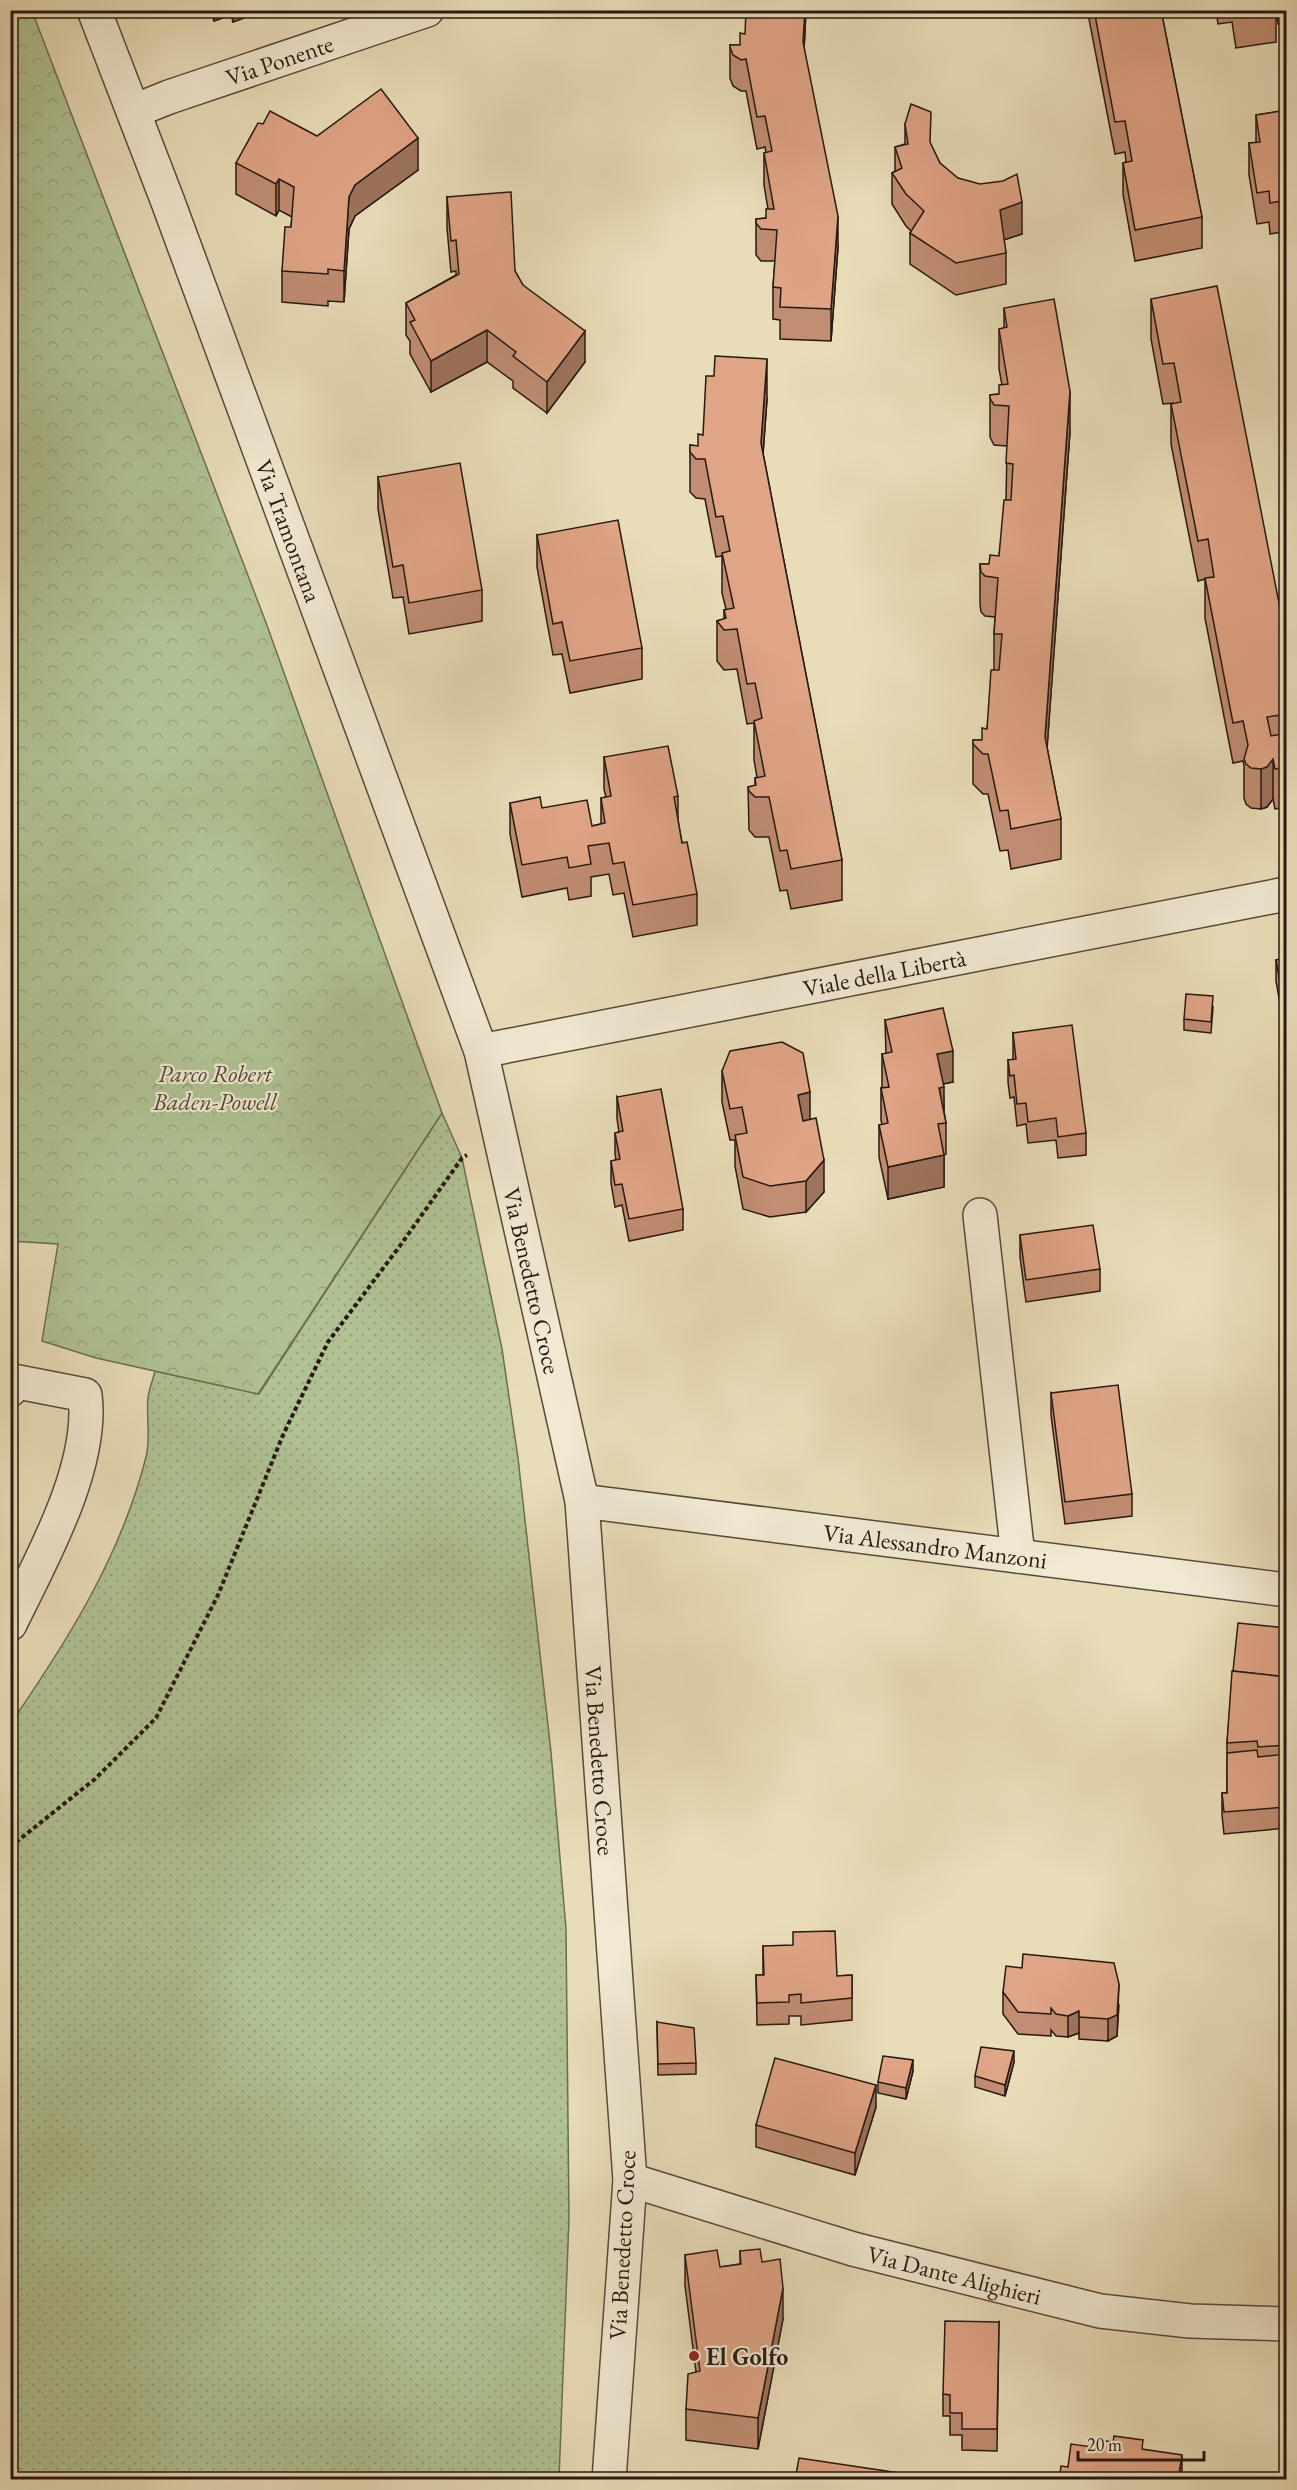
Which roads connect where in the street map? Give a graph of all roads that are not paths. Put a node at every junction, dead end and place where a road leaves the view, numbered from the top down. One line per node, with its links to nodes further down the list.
1 (94, 10): 3 (street, Via Tramontana)
2 (427, 10): 3 (street, Via Ponente)
3 (134, 111): 5 (street, Via Tramontana)
4 (1287, 894): 5 (street, Viale della Libertà)
5 (482, 1051): 8 (street, Via Benedetto Croce)
6 (980, 1215): 9 (street)
7 (11, 1377): 11 (street)
8 (582, 1501): 9 (street, Via Alessandro Manzoni); 12 (street, Via Benedetto Croce)
9 (1018, 1556): 10 (street, Via Alessandro Manzoni)
10 (1287, 1590)
11 (10, 1624)
12 (630, 2180): 13 (street, Via Dante Alighieri); 14 (street, Via Benedetto Croce)
13 (1287, 2324)
14 (609, 2480)

